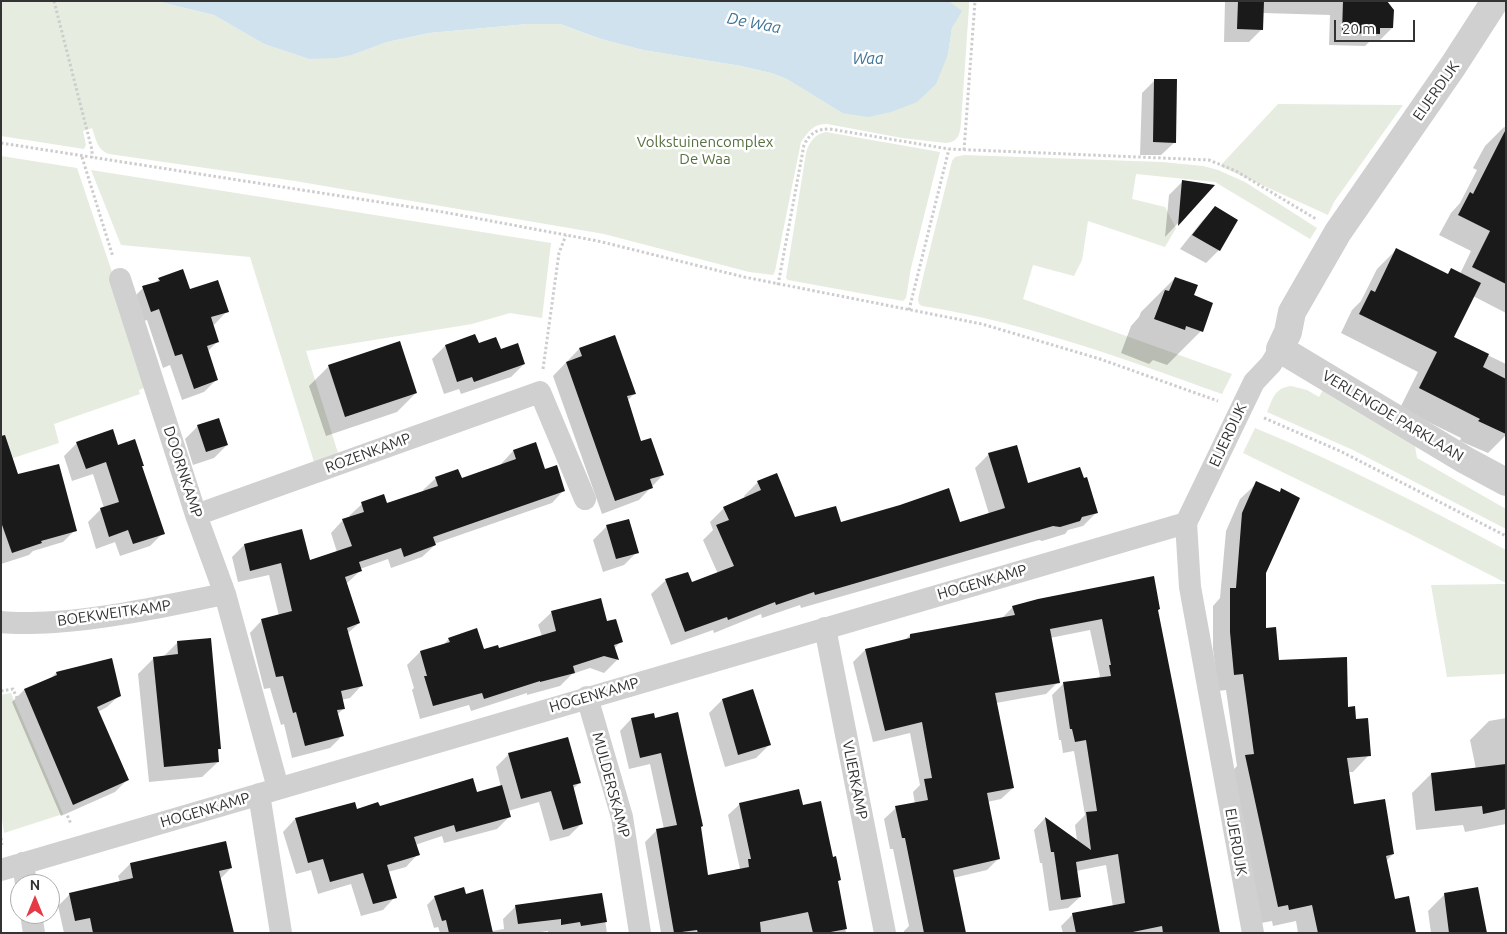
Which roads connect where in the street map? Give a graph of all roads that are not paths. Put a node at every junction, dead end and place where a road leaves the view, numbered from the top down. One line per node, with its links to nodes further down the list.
1 (1495, 1): 3 (street, EIJERDIJK)
2 (120, 279): 6 (street, DOORNKAMP)
3 (1280, 349): 4 (street, VERLENGDE PARKLAAN); 7 (street, EIJERDIJK)
4 (1506, 482)
5 (585, 499): 6 (street, ROZENKAMP)
6 (196, 515): 8 (street, DOORNKAMP)
7 (1186, 523): 10 (street, HOGENKAMP); 18 (street, EIJERDIJK)
8 (225, 594): 9 (street, BOEKWEITKAMP); 12 (street, DOORNKAMP)
9 (1, 622)
10 (825, 628): 11 (street, HOGENKAMP); 17 (street, VLIERKAMP)
11 (587, 697): 12 (street, HOGENKAMP); 16 (street, MULDERSKAMP)
12 (268, 791): 14 (street, HOGENKAMP); 15 (street, DOORNKAMP)
13 (1, 870): 14 (street, HOGENKAMP)
14 (25, 873)
15 (280, 933)
16 (640, 933)
17 (885, 933)
18 (1253, 933)

